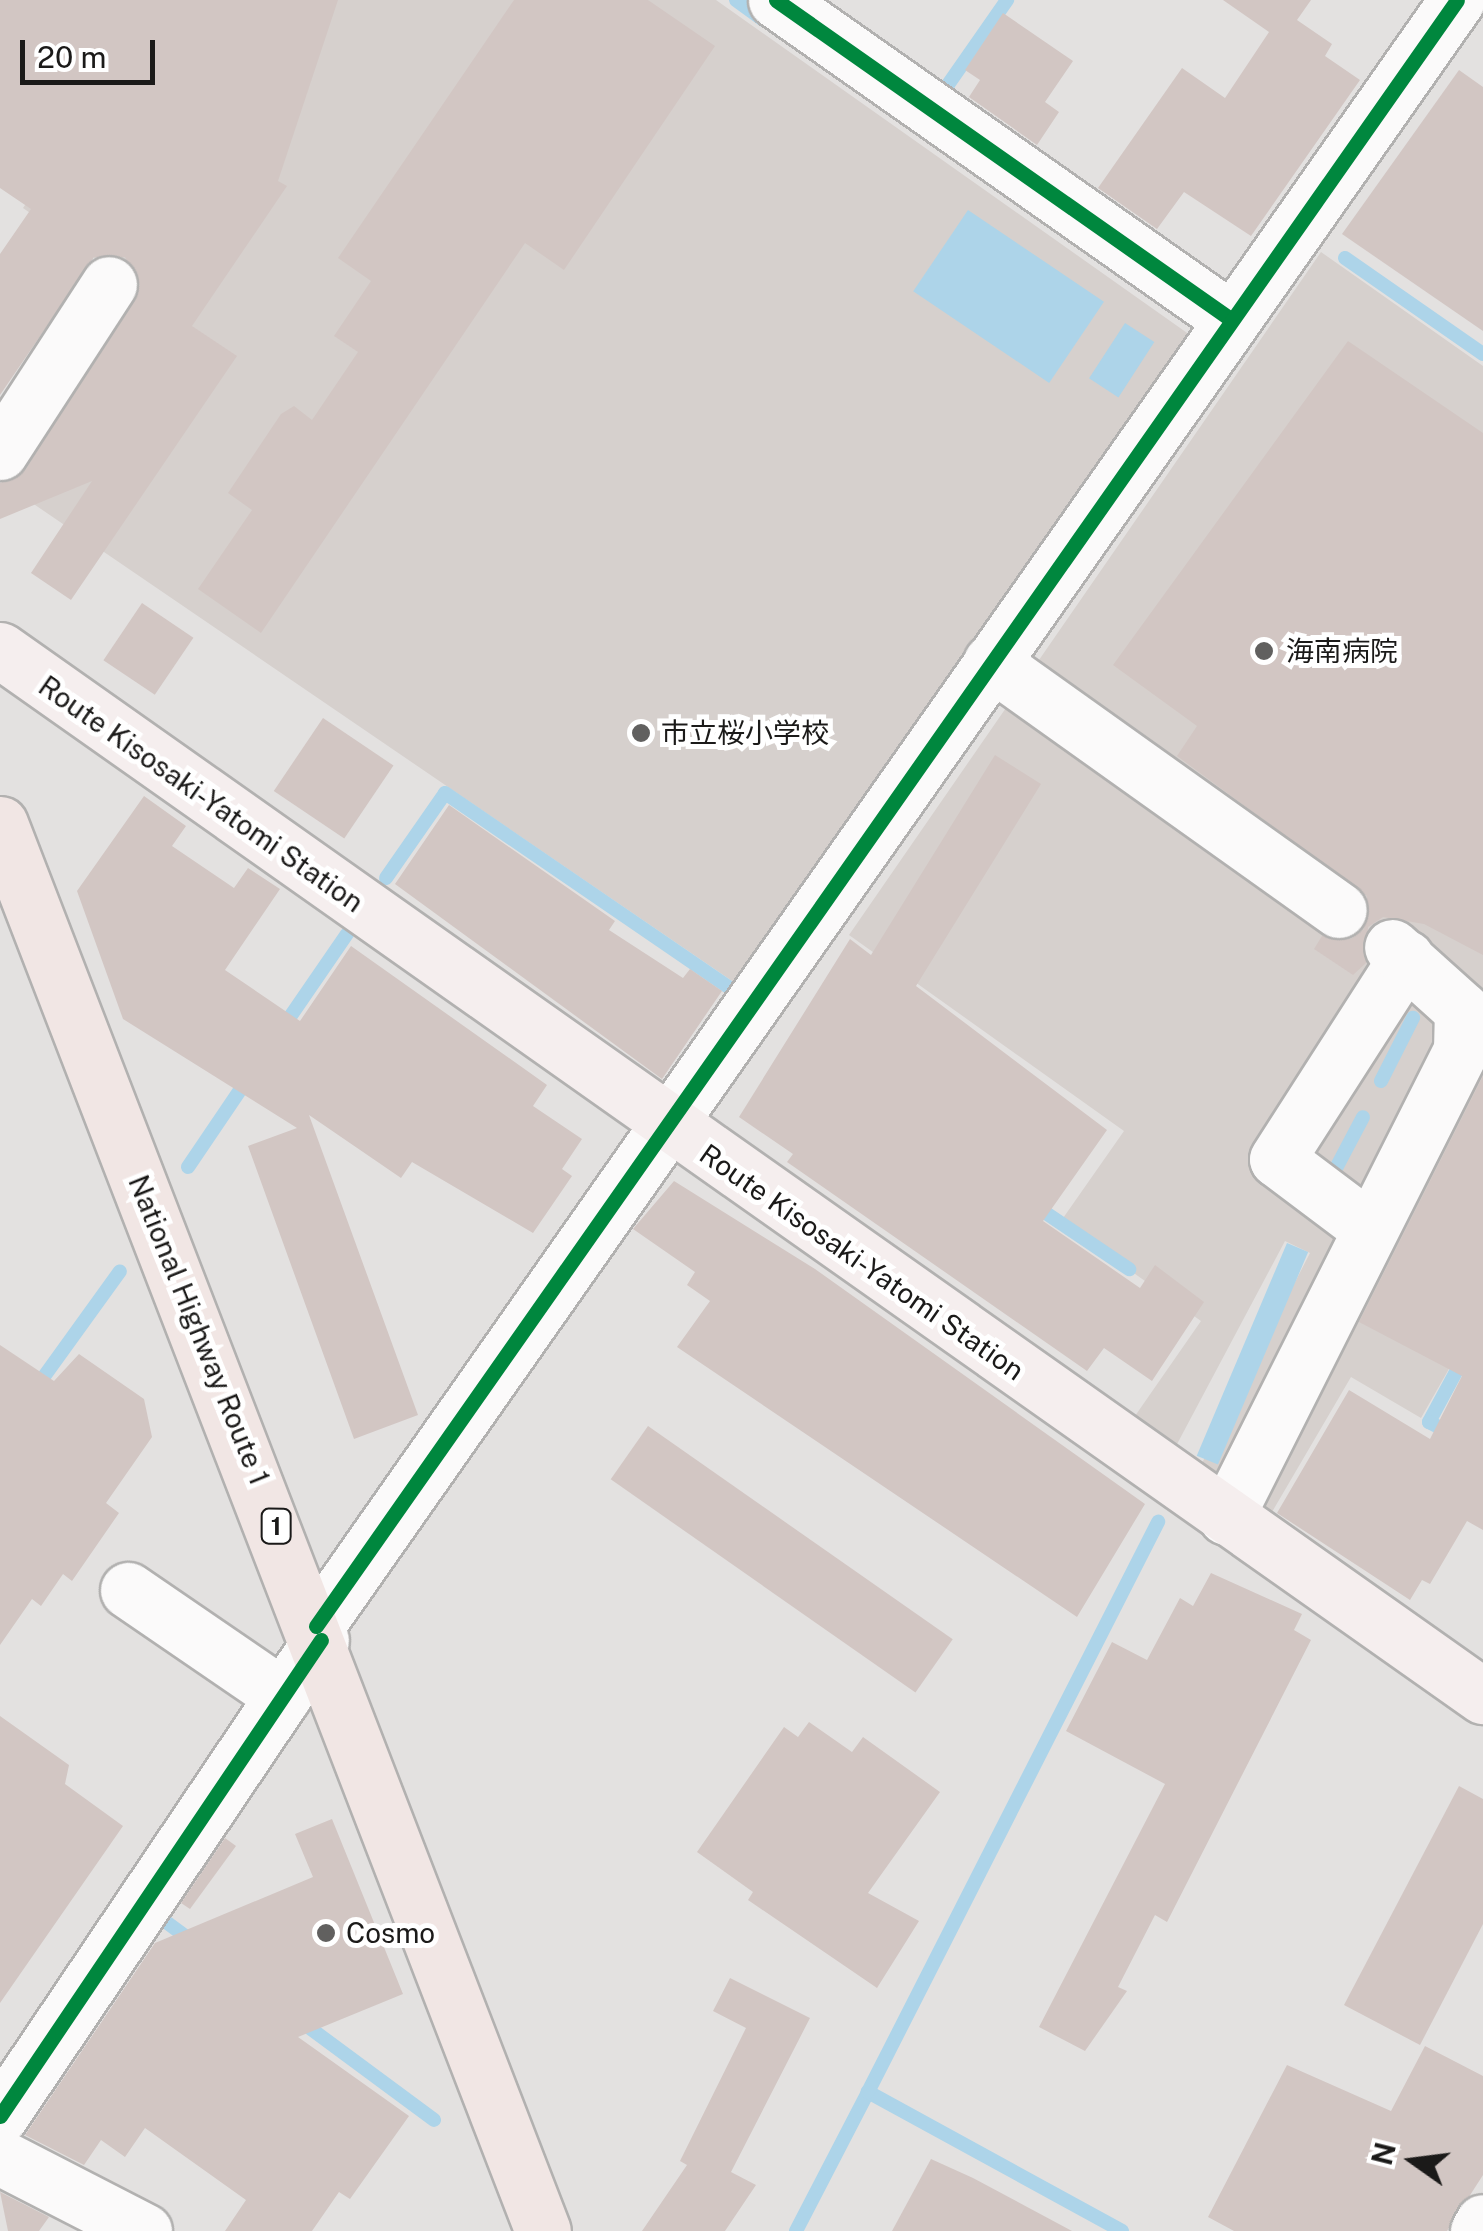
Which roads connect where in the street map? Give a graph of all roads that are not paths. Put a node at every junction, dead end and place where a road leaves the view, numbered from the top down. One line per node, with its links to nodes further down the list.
1 (776, 0): 4 (street)
2 (1457, 0): 4 (street)
3 (109, 284): 5 (street)
4 (1228, 318): 7 (street)
5 (0, 452)
6 (0, 650): 10 (main road, Route Kisosaki-Yatomi Station)
7 (991, 662): 9 (street); 10 (street)
8 (0, 824): 14 (highway, National Highway Route 1 / 1)
9 (1339, 910)
10 (669, 1127): 12 (main road, Route Kisosaki-Yatomi Station); 14 (street)
11 (1370, 1229): 11 (street); 12 (street)
12 (1226, 1516): 16 (main road, Route Kisosaki-Yatomi Station)
13 (128, 1590): 15 (street)
14 (318, 1633): 15 (street); 21 (highway, National Highway Route 1 / 1)
15 (283, 1696): 17 (street)
16 (1483, 1696)
17 (0, 2116)
18 (0, 2157): 20 (street)
19 (1483, 2222): 22 (street)
20 (144, 2231)
21 (543, 2231)
22 (1478, 2231)

